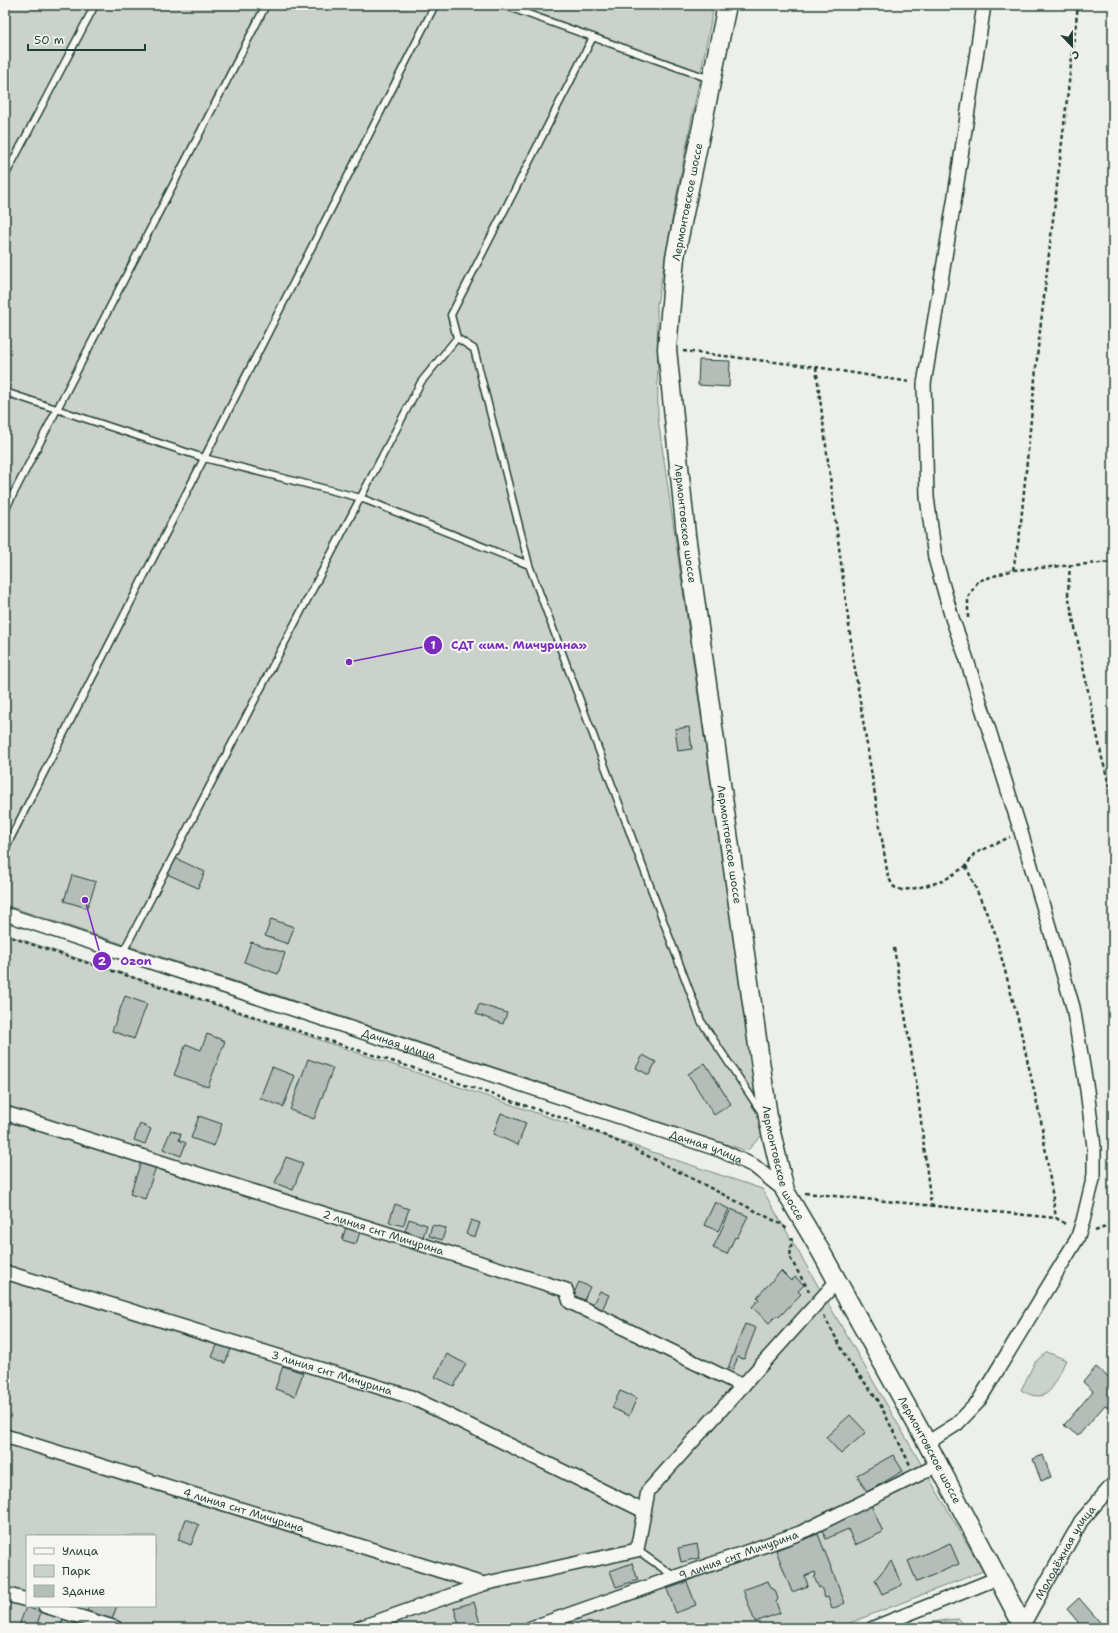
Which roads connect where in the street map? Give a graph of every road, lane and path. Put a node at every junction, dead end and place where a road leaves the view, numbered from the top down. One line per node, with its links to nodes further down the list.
1 (95, 5): 10 (lane)
2 (266, 5): 16 (lane)
3 (435, 5): 17 (lane)
4 (503, 5): 8 (lane)
5 (727, 5): 9 (street, Лермонтовское шоссе)
6 (984, 5): 14 (street)
7 (1078, 5): 23 (path)
8 (593, 37): 9 (lane); 11 (lane)
9 (712, 79): 12 (street, Лермонтовское шоссе)
10 (5, 176)
11 (457, 338): 18 (lane); 22 (lane)
12 (667, 349): 13 (path); 34 (street, Лермонтовское шоссе)
13 (816, 367): 14 (path); 28 (path)
14 (924, 384): 26 (street)
15 (5, 392): 16 (lane)
16 (57, 409): 17 (lane); 19 (lane)
17 (204, 458): 18 (lane); 27 (lane)
18 (360, 498): 22 (lane); 32 (lane)
19 (5, 510)
20 (1113, 562): 21 (path)
21 (1070, 564): 23 (path); 25 (path)
22 (529, 565): 34 (lane)
23 (1013, 570): 24 (path)
24 (968, 619)
25 (1113, 800)
26 (1021, 832): 28 (path); 39 (street)
27 (5, 849)
28 (966, 866): 37 (path)
29 (5, 914): 32 (street, Дачная улица)
30 (5, 935): 42 (path)
31 (894, 948): 36 (path)
32 (123, 952): 35 (street, Дачная улица)
33 (5, 1113): 43 (street, 2 линия снт Мичурина)
34 (769, 1124): 35 (street, Лермонтовское шоссе)
35 (785, 1191): 36 (path); 41 (street, Лермонтовское шоссе)
36 (931, 1206): 37 (path)
37 (1056, 1218): 39 (path)
38 (1113, 1224): 39 (path)
39 (1077, 1239): 45 (street)
40 (5, 1272): 49 (street, 3 линия снт Мичурина)
41 (837, 1281): 42 (street); 45 (street, Лермонтовское шоссе)
42 (817, 1303): 43 (street); 47 (path)
43 (743, 1386): 49 (street)
44 (5, 1436): 53 (street, 4 линия снт Мичурина)
45 (927, 1442): 46 (street, Лермонтовское шоссе)
46 (938, 1465): 47 (street, 9 линия снт Мичурина); 52 (street, Лермонтовское шоссе)
47 (916, 1477): 51 (street, 9 линия снт Мичурина)
48 (1113, 1484): 57 (street, Молодёжная улица)
49 (644, 1511): 50 (street)
50 (638, 1550): 51 (lane); 53 (street)
51 (676, 1577): 60 (street, 9 линия снт Мичурина)
52 (998, 1578): 57 (street, Лермонтовское шоссе); 61 (street)
53 (482, 1584): 59 (street)
54 (5, 1594): 55 (street)
55 (26, 1600)
56 (48, 1607): 58 (street)
57 (1023, 1627)
58 (116, 1628)
59 (359, 1628)
60 (531, 1628)
61 (873, 1628)

